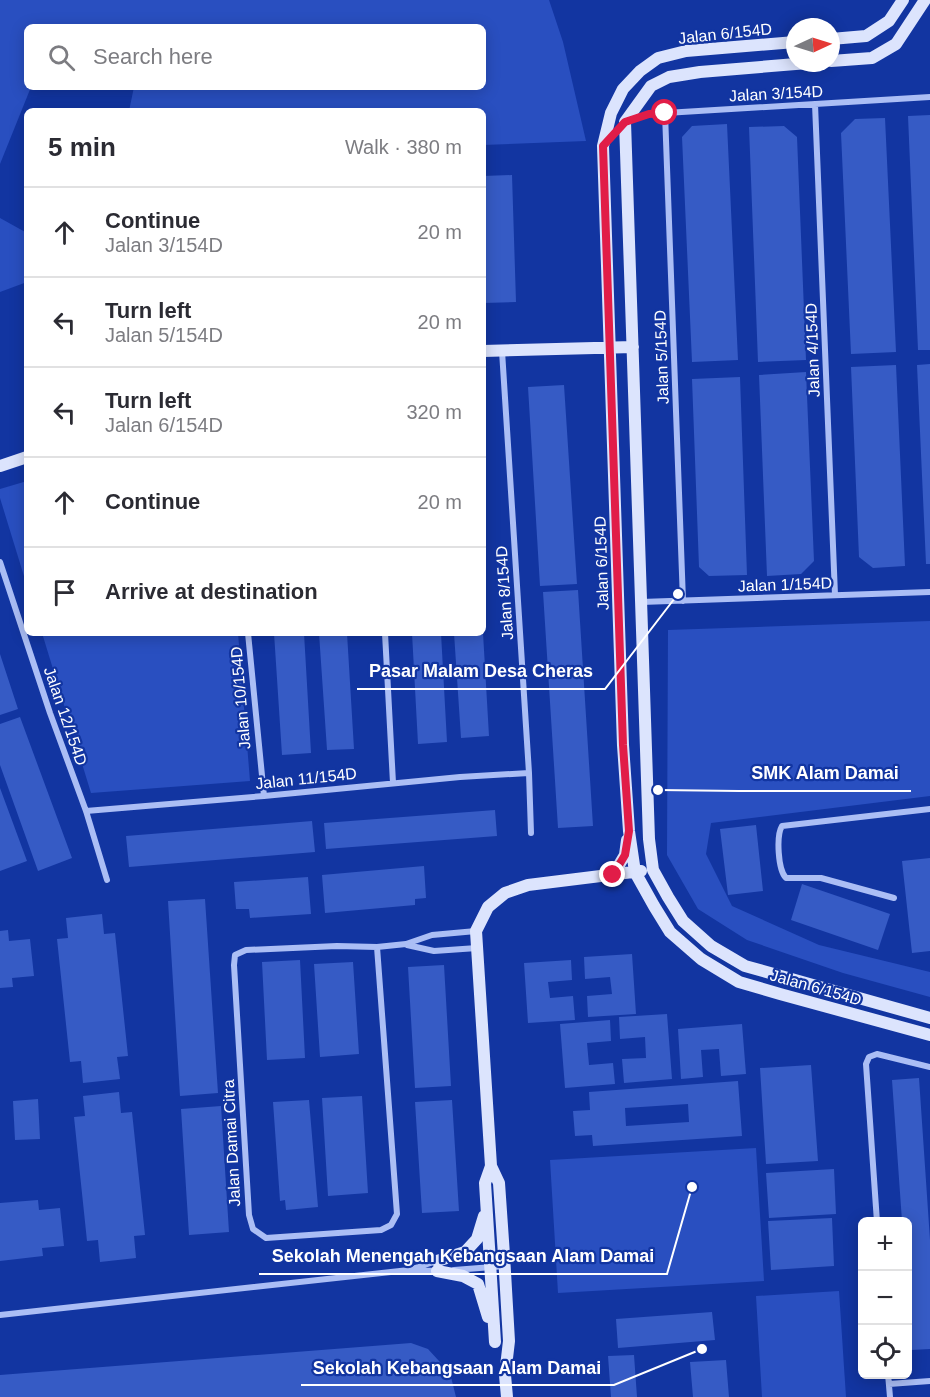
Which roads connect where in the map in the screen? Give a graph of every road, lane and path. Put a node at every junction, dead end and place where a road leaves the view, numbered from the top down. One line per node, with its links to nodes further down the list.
1 (903, 0): 3 (street)
2 (925, 0): 5 (street)
3 (840, 38)
4 (786, 43): 11 (street, Jalan 6/154D)
5 (840, 60)
6 (786, 65): 10 (street)
7 (930, 97): 8 (street, Jalan 3/154D)
8 (815, 104): 9 (street, Jalan 3/154D); 23 (street, Jalan 4/154D)
9 (665, 113): 10 (street, Jalan 3/154D); 24 (street, Jalan 5/154D)
10 (625, 122): 11 (street); 13 (street, Jalan 6/154D)
11 (603, 146): 12 (street, Jalan 6/154D)
12 (609, 310): 14 (street); 15 (street, Jalan 6/154D)
13 (633, 347): 15 (street); 25 (street, Jalan 6/154D)
14 (587, 348): 15 (street); 17 (street); 18 (street)
15 (610, 348): 18 (street, Jalan 6/154D)
16 (486, 351): 17 (street)
17 (502, 351): 31 (street, Jalan 8/154D)
18 (611, 374): 26 (street, Jalan 6/154D)
19 (24, 458): 20 (street)
20 (0, 466)
21 (0, 562): 27 (street, Jalan 12/154D)
22 (930, 592): 23 (street, Jalan 1/154D)
23 (835, 595): 24 (street, Jalan 1/154D)
24 (683, 601): 25 (street, Jalan 1/154D)
25 (641, 602): 26 (street); 38 (street, Jalan 6/154D)
26 (619, 603): 36 (street, Jalan 6/154D)
27 (24, 634)
28 (25, 636): 35 (street, Jalan 12/154D)
29 (248, 636): 33 (street, Jalan 10/154D)
30 (385, 636): 32 (street)
31 (529, 773): 32 (street, Jalan 11/154D); 37 (street, Jalan 8/154D)
32 (393, 783): 33 (street, Jalan 11/154D)
33 (264, 796): 35 (street, Jalan 11/154D)
34 (930, 810): 43 (street)
35 (86, 812): 41 (street, Jalan 12/154D)
36 (629, 831): 39 (street, Jalan 6/154D); 40 (street)
37 (531, 833)
38 (653, 870): 39 (street); 48 (street, Jalan 6/154D)
39 (635, 872): 40 (street); 42 (street, Jalan 6/154D)
40 (613, 875): 42 (street); 44 (street)
41 (107, 880)
42 (646, 892): 49 (street, Jalan 6/154D)
43 (894, 898)
44 (476, 931): 45 (street, Jalan Damai Citra); 47 (street)
45 (406, 944): 46 (street, Jalan Damai Citra); 47 (street, Jalan Damai Citra)
46 (377, 947): 46 (street, Jalan Damai Citra)
47 (478, 948): 51 (street)
48 (930, 1018)
49 (930, 1035)
50 (930, 1067): 53 (street)
51 (491, 1166): 52 (street); 54 (street)
52 (486, 1206): 55 (street); 56 (street)
53 (877, 1217)
54 (504, 1261): 55 (street); 55 (street); 60 (street)
55 (490, 1262): 56 (street); 56 (street); 59 (street)
56 (437, 1266): 57 (street); 57 (street); 59 (street)
57 (409, 1270): 58 (street)
58 (0, 1315)
59 (495, 1342): 60 (street)
60 (505, 1375): 64 (street)
61 (888, 1379): 63 (street)
62 (930, 1381): 63 (street)
63 (889, 1384): 65 (street)
64 (507, 1397)
65 (890, 1397)

